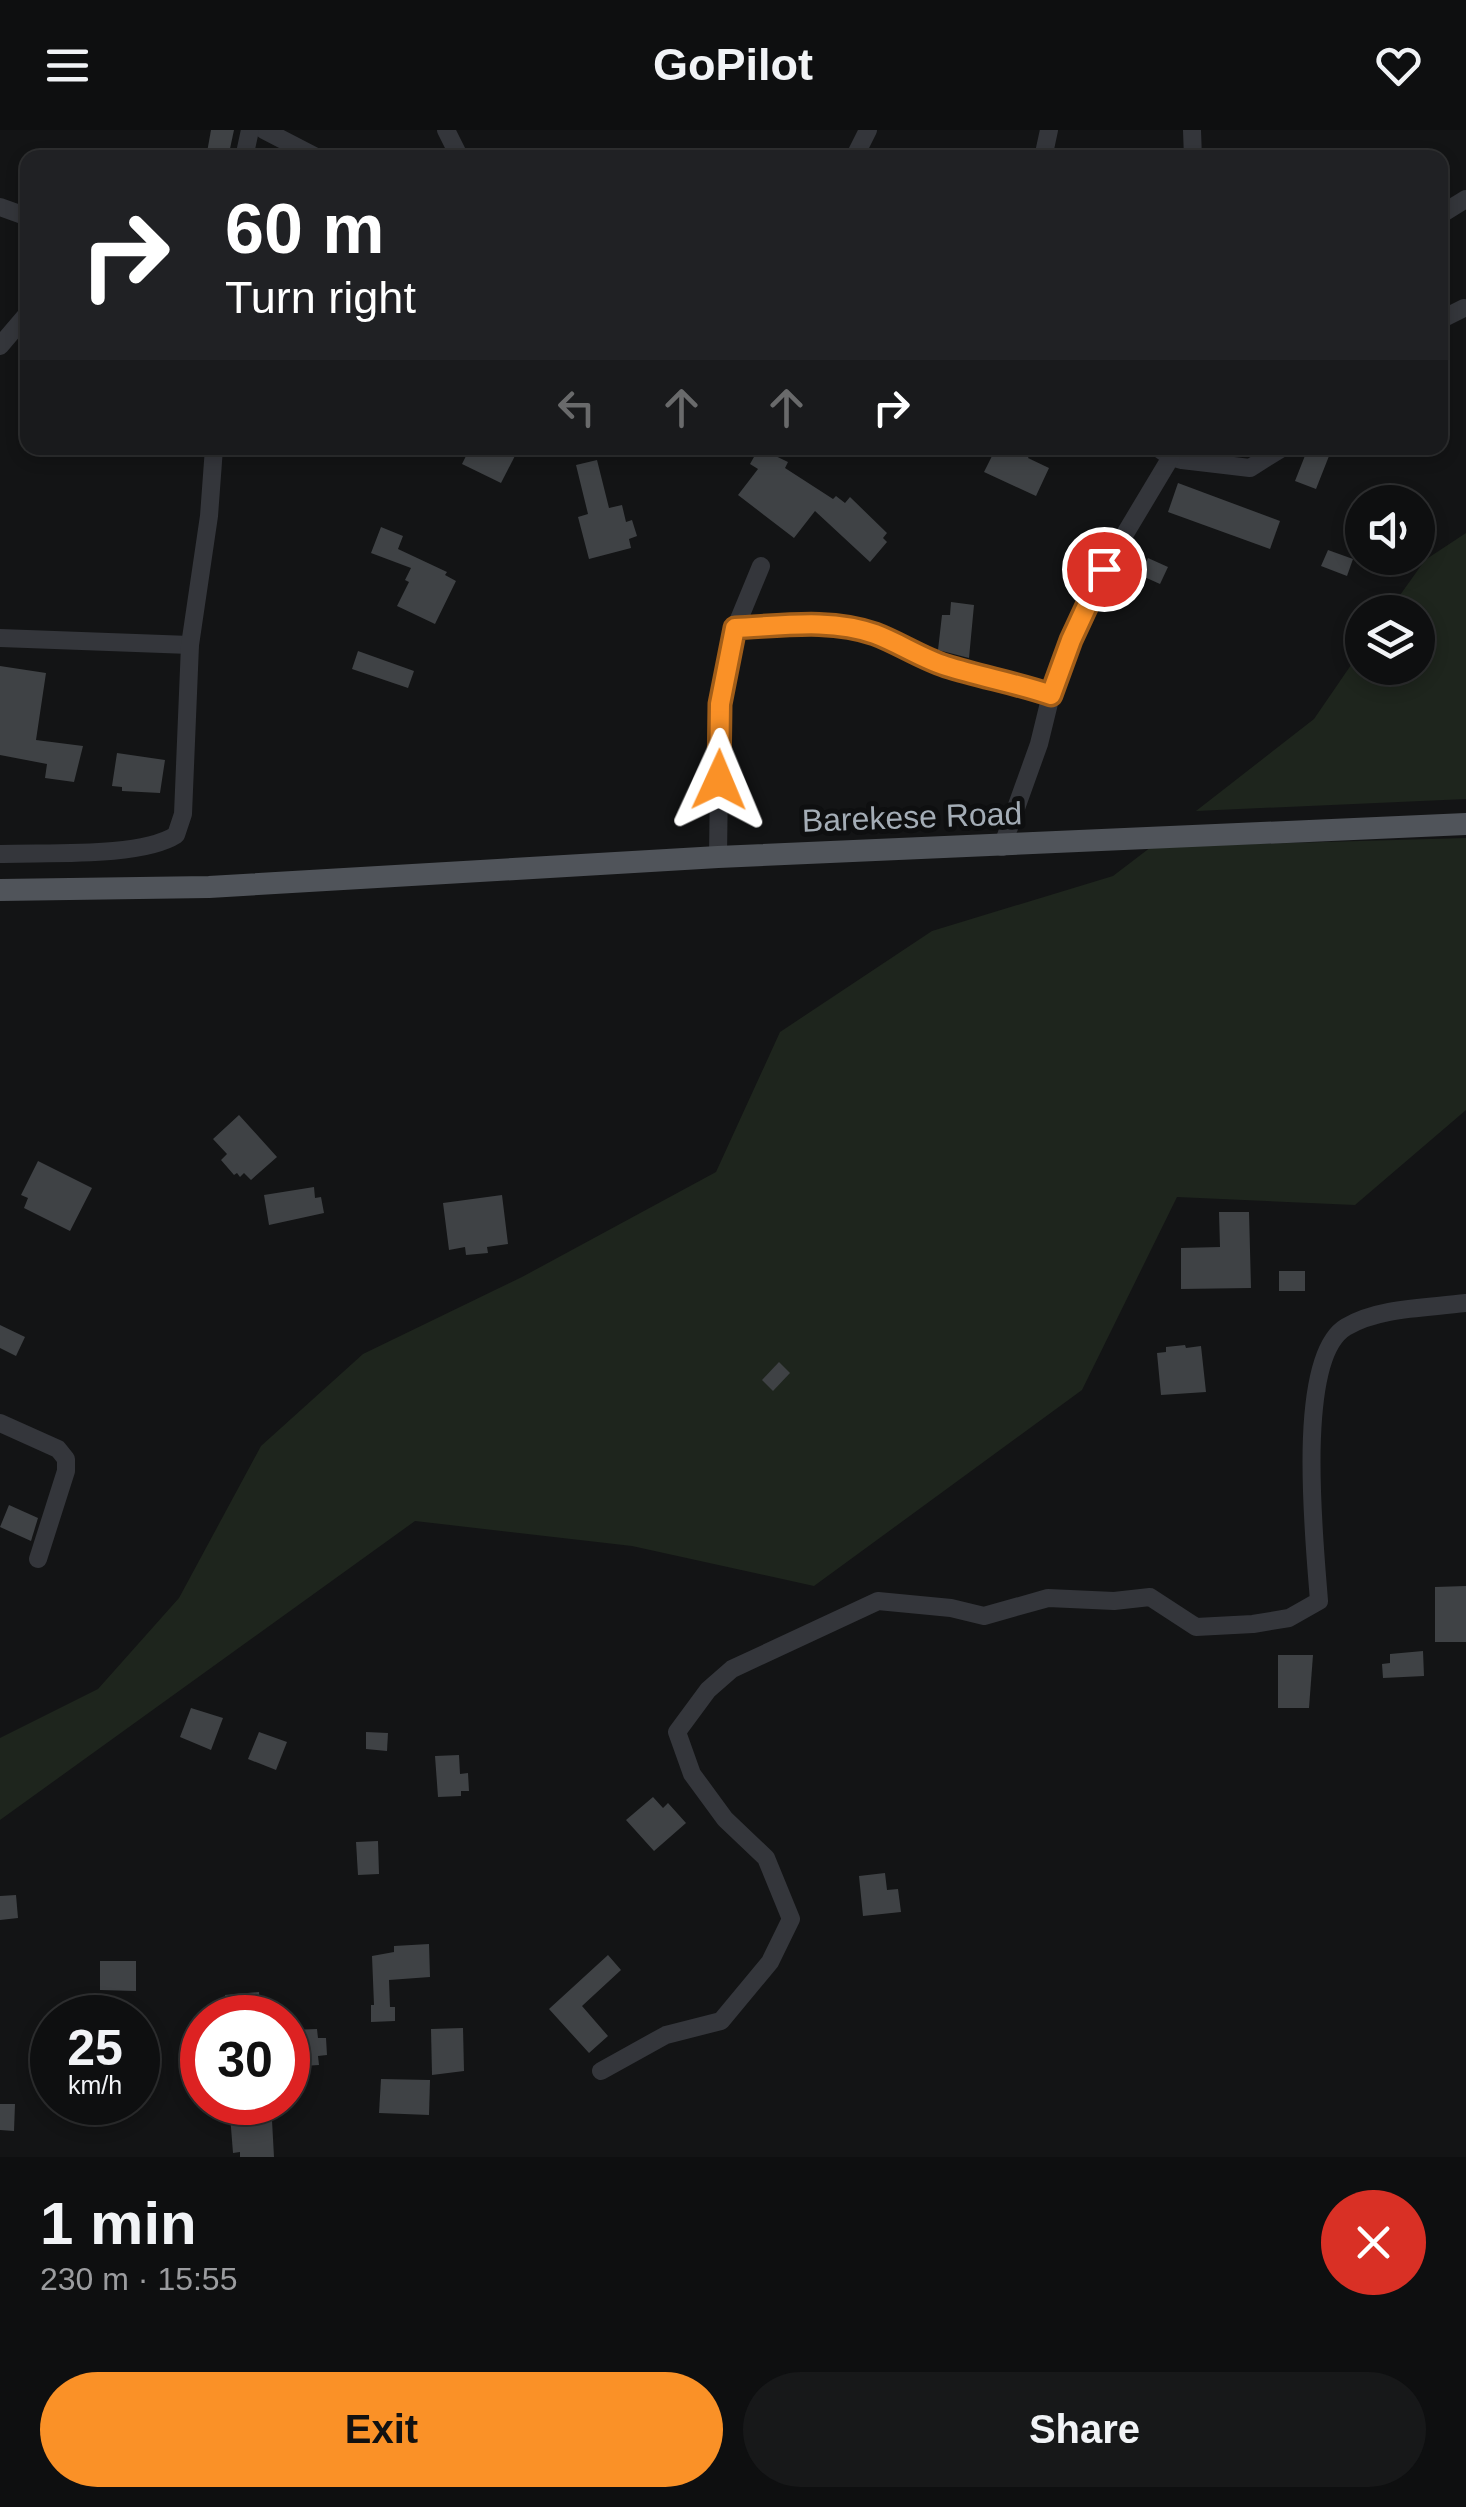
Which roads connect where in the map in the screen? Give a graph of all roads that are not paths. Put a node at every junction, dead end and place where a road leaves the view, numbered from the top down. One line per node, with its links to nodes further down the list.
1 (264, 130): 2 (street)
2 (303, 150)
3 (20, 322): 4 (street)
4 (0, 346)
5 (214, 455): 12 (street)
6 (1163, 455): 13 (street)
7 (1181, 455): 8 (street)
8 (1271, 455)
9 (761, 566): 10 (street)
10 (735, 628): 13 (street); 17 (street)
11 (0, 638): 12 (street)
12 (190, 646): 16 (street)
13 (1051, 695): 15 (street)
14 (1466, 824): 15 (main road, Barekese Road)
15 (1002, 847): 17 (main road, Barekese Road)
16 (0, 854)
17 (718, 857): 18 (main road, Barekese Road)
18 (0, 890)
19 (1466, 1303): 22 (street)
20 (0, 1422): 21 (street)
21 (38, 1560)
22 (601, 2071)

